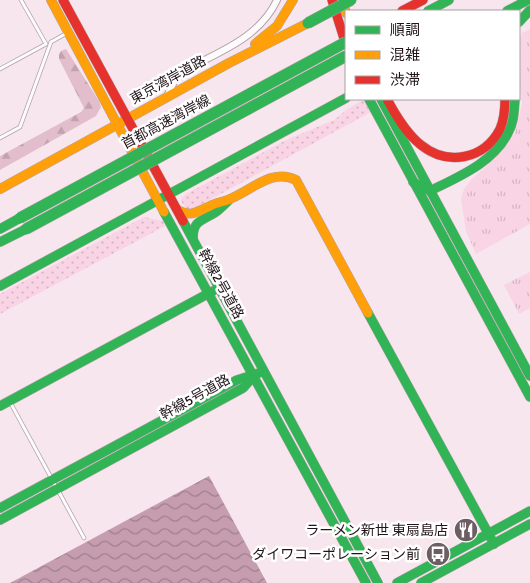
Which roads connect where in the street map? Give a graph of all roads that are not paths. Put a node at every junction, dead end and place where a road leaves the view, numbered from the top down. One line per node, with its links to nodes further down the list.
1 (21, 0): 19 (lane)
2 (51, 0): 16 (main road, 幹線2号道路)
3 (63, 0): 31 (main road, 幹線2号道路)
4 (276, 0): 24 (street)
5 (292, 0): 22 (main road)
6 (332, 0): 17 (main road)
7 (351, 0): 22 (main road, 東京湾岸道路, bridge)
8 (423, 0): 11 (main road)
9 (449, 0): 12 (main road)
10 (528, 0): 13 (main road)
11 (404, 10)
12 (430, 10)
13 (509, 10)
14 (530, 10): 15 (main road)
15 (520, 21)
16 (68, 33): 18 (lane); 32 (main road, 幹線2号道路)
17 (345, 40)
18 (51, 42): 19 (lane); 33 (lane)
19 (46, 44): 23 (lane)
20 (345, 44): 41 (main road, 首都高速湾岸線, bridge)
21 (345, 57): 43 (main road, 首都高速湾岸線, bridge)
22 (229, 63): 24 (main road, 東京湾岸道路)
23 (0, 70)
24 (166, 99): 31 (main road, 東京湾岸道路)
25 (345, 99): 37 (main road)
26 (370, 100): 34 (main road)
27 (382, 100): 36 (main road)
28 (388, 100): 29 (main road)
29 (505, 100)
30 (515, 100): 36 (main road)
31 (129, 120): 32 (main road, 東京湾岸道路); 37 (main road, 幹線2号道路)
32 (117, 125): 35 (main road, 東京湾岸道路); 38 (main road, 幹線2号道路)
33 (0, 138)
34 (413, 182): 36 (main road); 48 (main road)
35 (0, 189)
36 (430, 191): 47 (main road)
37 (169, 194): 38 (main road); 40 (main road, 幹線2号道路)
38 (158, 200): 44 (main road); 45 (main road, 幹線2号道路)
39 (228, 201): 40 (main road); 42 (main road); 56 (main road)
40 (178, 210): 42 (main road, 幹線2号道路)
41 (0, 229)
42 (193, 239): 45 (main road, 幹線2号道路)
43 (0, 242)
44 (0, 286)
45 (214, 290): 46 (main road, 幹線2号道路); 49 (main road)
46 (259, 373): 50 (main road, 幹線5号道路); 57 (main road, 幹線2号道路); 58 (main road, 幹線2号道路)
47 (530, 376)
48 (530, 397)
49 (5, 404): 50 (lane)
50 (55, 485): 51 (main road, 幹線5号道路); 53 (main road, 幹線5号道路); 55 (lane)
51 (0, 508)
52 (530, 511): 56 (main road)
53 (0, 520)
54 (530, 524): 56 (main road)
55 (84, 538)
56 (491, 539): 59 (main road); 60 (main road)
57 (366, 583)
58 (378, 583)
59 (397, 583)
60 (421, 583)

